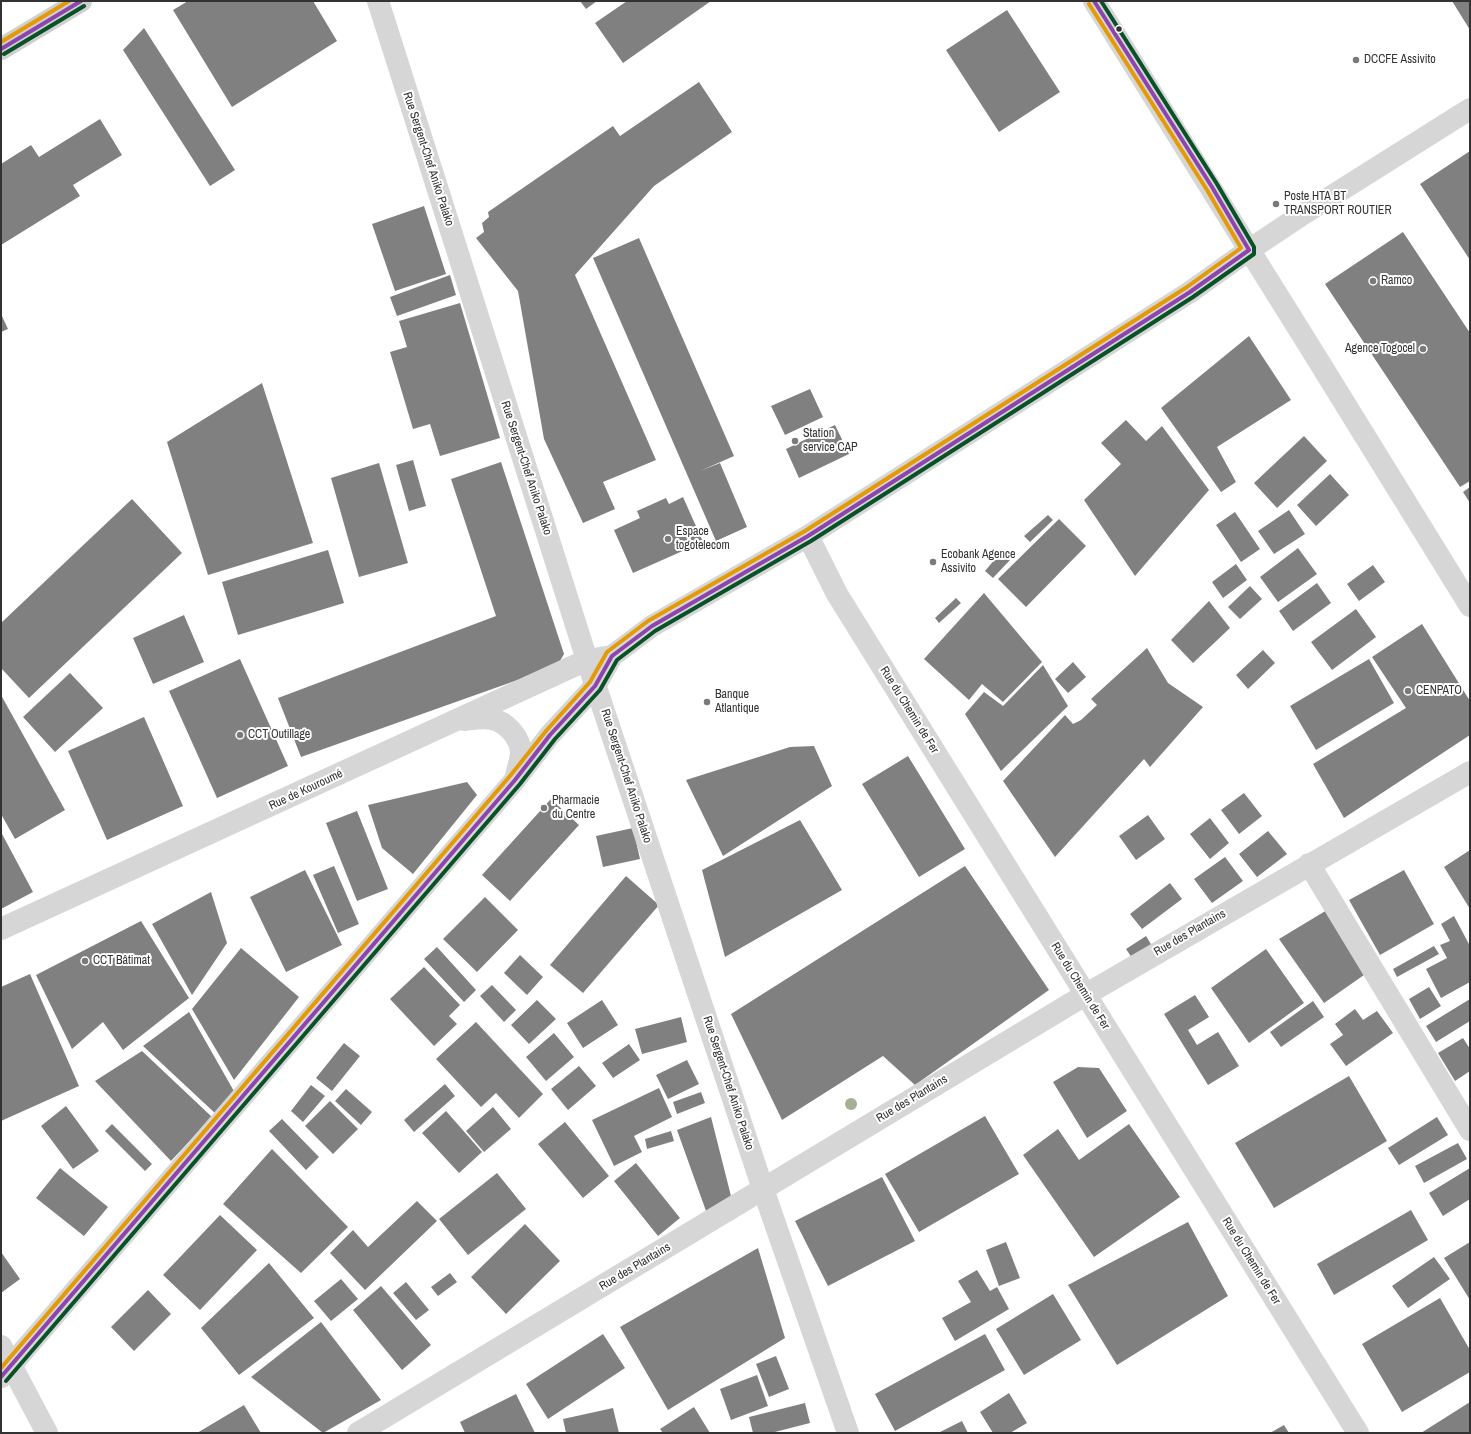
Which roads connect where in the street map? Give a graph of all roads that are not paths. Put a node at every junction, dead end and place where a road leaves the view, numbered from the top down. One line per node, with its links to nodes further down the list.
1 (81, 1): 4 (main road)
2 (378, 1): 10 (street, Rue Sergent-Chef Aniko Palako)
3 (1094, 1): 6 (street)
4 (1, 50)
5 (1470, 109): 6 (street)
6 (1249, 250): 7 (street); 8 (street)
7 (808, 536): 9 (street); 17 (street, Rue du Chemin de Fer)
8 (1470, 606)
9 (612, 656): 10 (street, Rue de Kouroumé); 11 (street)
10 (587, 660): 11 (street, Rue Sergent-Chef Aniko Palako); 12 (street, Rue de Kouroumé)
11 (596, 686): 14 (street); 19 (street, Rue Sergent-Chef Aniko Palako)
12 (454, 722): 14 (street); 16 (street, Rue de Kouroumé)
13 (1470, 772): 15 (street, Rue des Plantains)
14 (515, 780): 20 (street)
15 (1309, 864): 17 (street, Rue des Plantains); 18 (street)
16 (1, 929)
17 (1085, 994): 19 (street, Rue des Plantains); 24 (street, Rue du Chemin de Fer)
18 (1470, 1130)
19 (763, 1189): 22 (street, Rue des Plantains); 23 (street, Rue Sergent-Chef Aniko Palako)
20 (5, 1363): 21 (street)
21 (47, 1433)
22 (358, 1433)
23 (848, 1433)
24 (1358, 1433)

